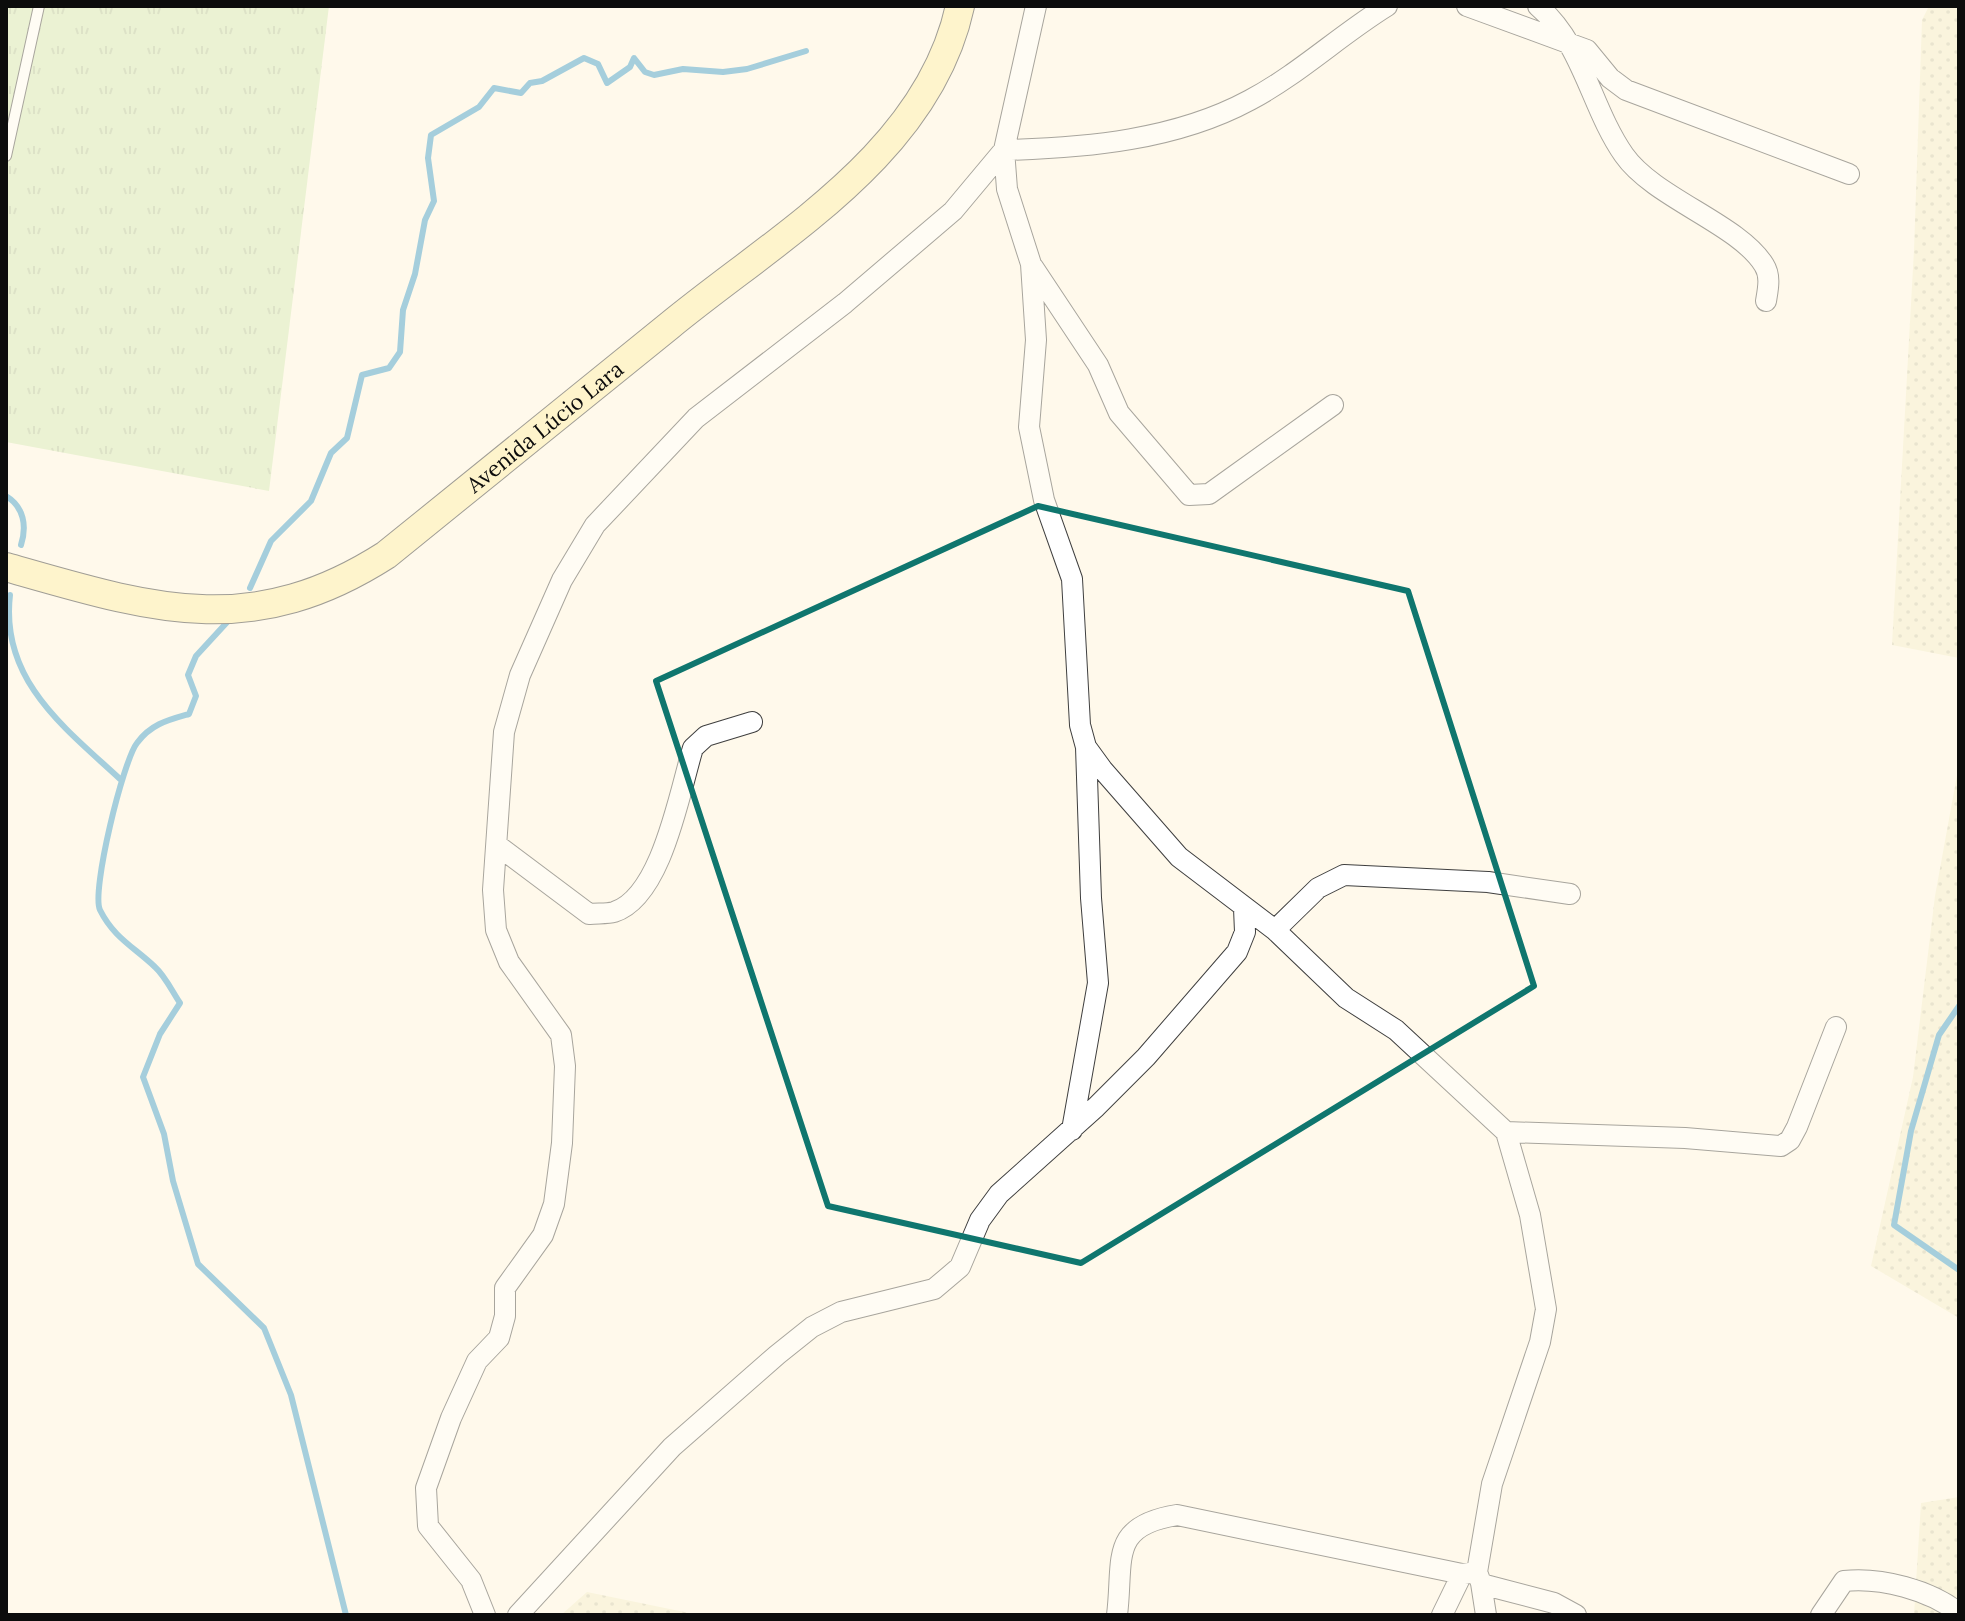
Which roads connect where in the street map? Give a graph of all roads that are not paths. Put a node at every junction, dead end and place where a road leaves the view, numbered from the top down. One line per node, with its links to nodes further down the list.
1 (39, 6): 10 (lane)
2 (960, 6): 15 (main road, Avenida Lúcio Lara)
3 (1036, 6): 9 (street)
4 (1387, 6): 7 (street)
5 (1467, 6): 8 (street)
6 (1538, 6): 8 (street)
7 (1359, 16): 9 (street)
8 (1566, 40): 11 (street); 13 (street)
9 (1004, 150): 12 (street); 18 (street)
10 (6, 156)
11 (1849, 174)
12 (1031, 264): 14 (street); 17 (street)
13 (1766, 301)
14 (1333, 405)
15 (6, 567)
16 (752, 722): 18 (street)
17 (1086, 747): 20 (street); 23 (street)
18 (497, 845): 27 (street)
19 (1570, 894): 21 (street)
20 (1244, 908): 21 (street); 23 (street)
21 (1275, 930): 24 (street)
22 (1836, 1027): 24 (street)
23 (1072, 1130): 28 (street)
24 (1506, 1132): 25 (street)
25 (1473, 1576): 29 (street); 30 (street); 31 (street); 32 (street)
26 (1959, 1613): 33 (street)
27 (485, 1615)
28 (518, 1615)
29 (1117, 1615)
30 (1442, 1615)
31 (1486, 1615)
32 (1576, 1615)
33 (1821, 1615)

